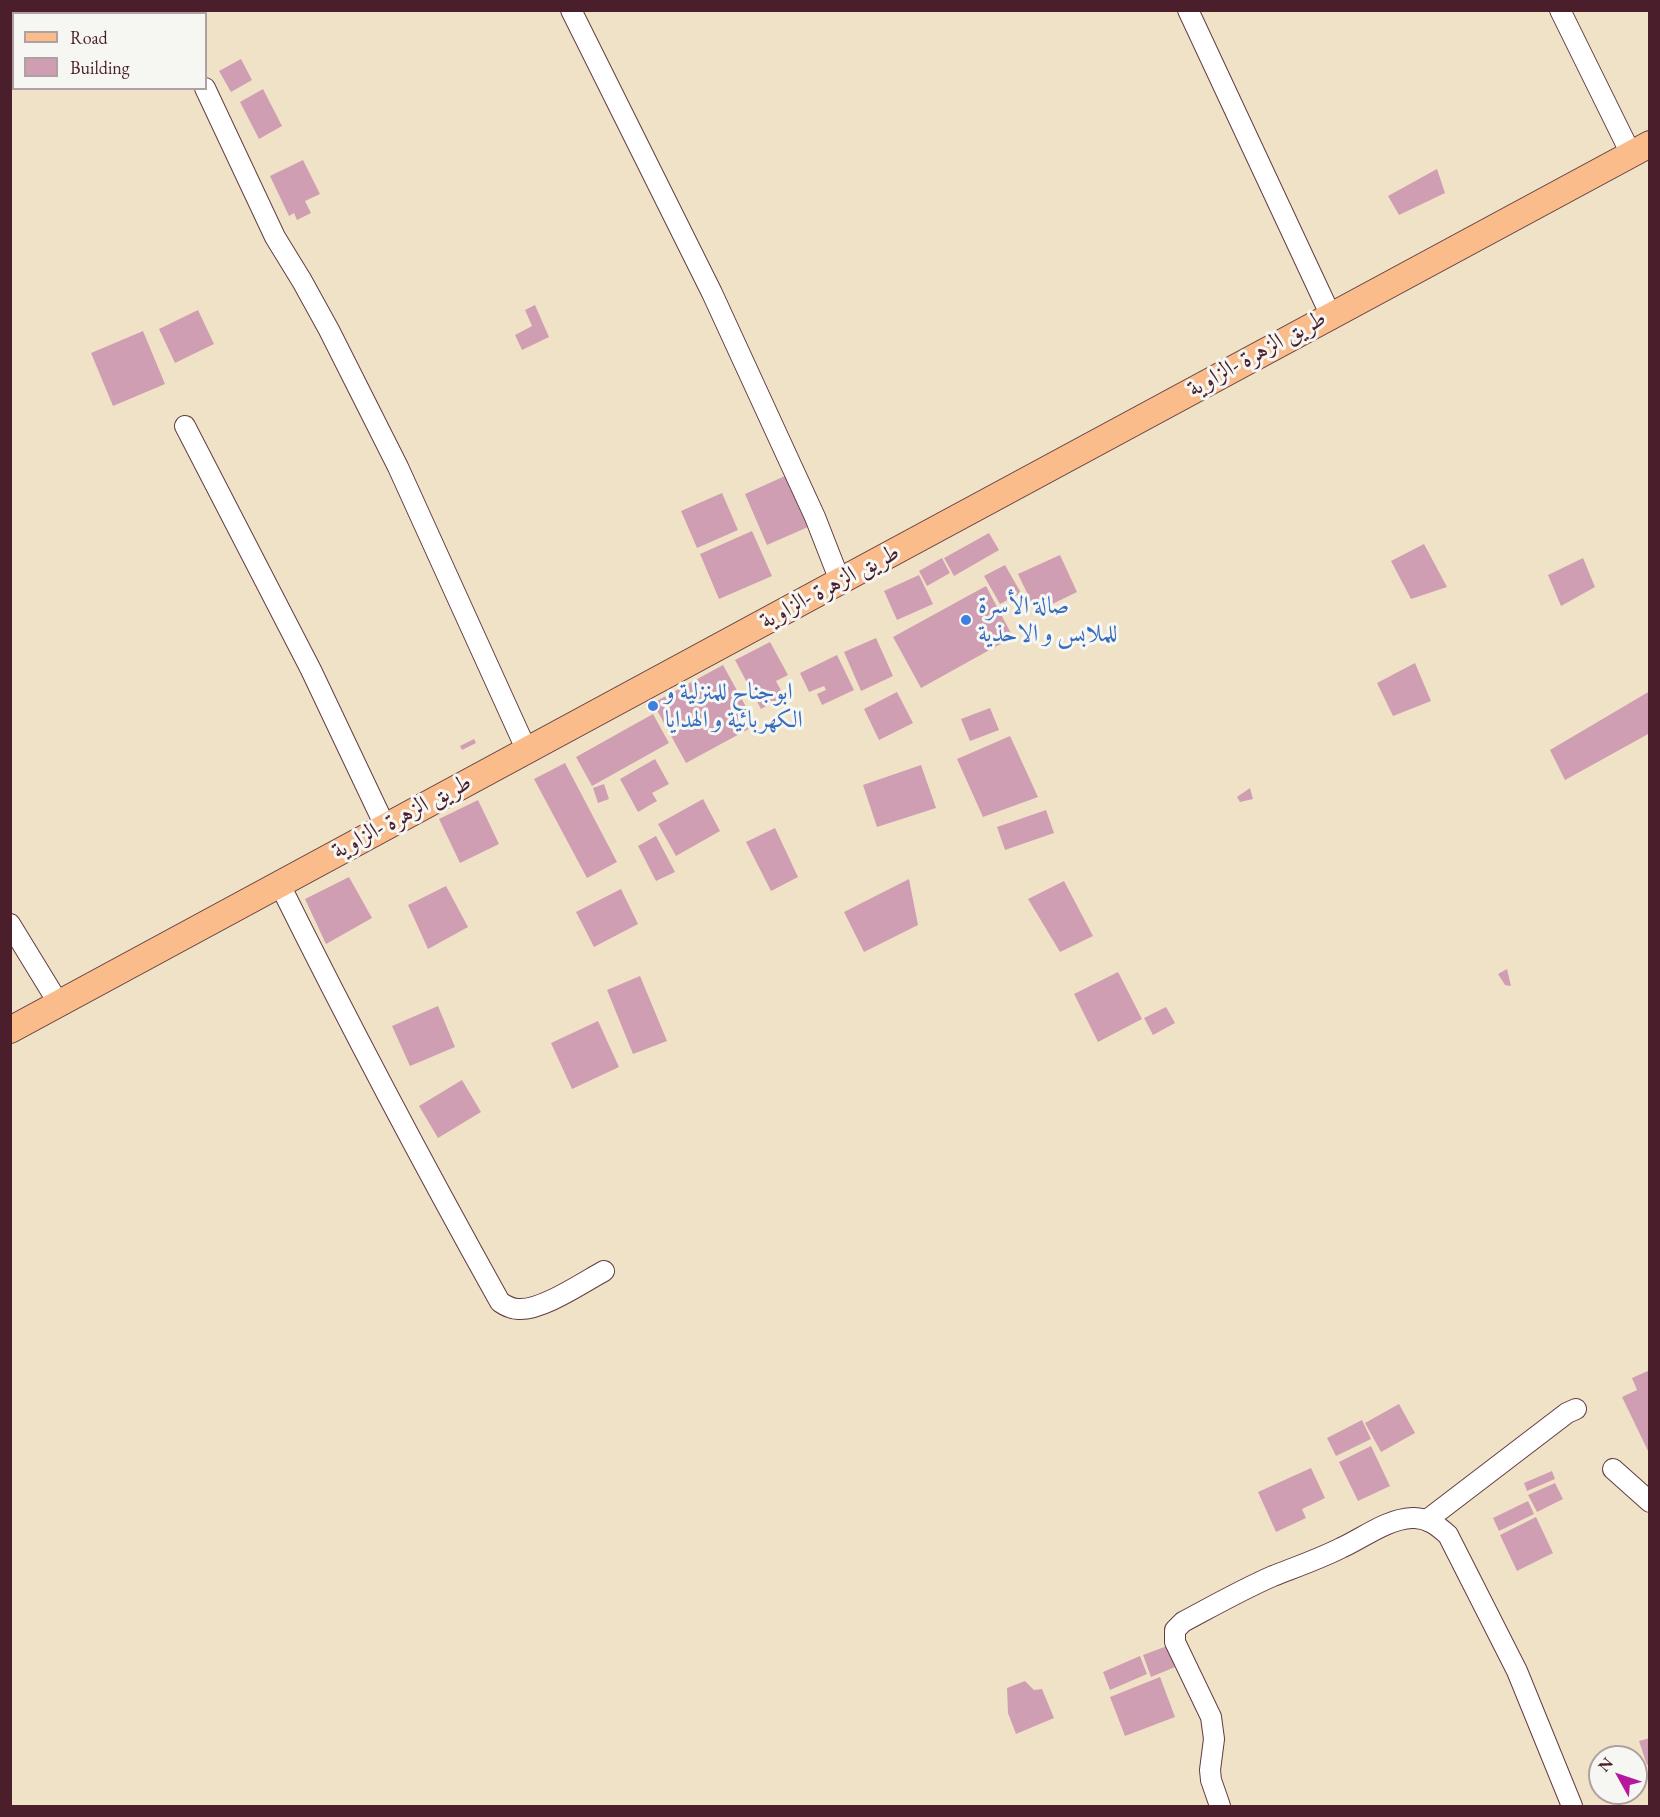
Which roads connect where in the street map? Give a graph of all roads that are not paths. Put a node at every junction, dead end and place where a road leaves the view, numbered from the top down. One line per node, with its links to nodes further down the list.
1 (571, 10): 8 (street)
2 (1188, 10): 6 (street)
3 (1560, 10): 5 (street)
4 (206, 90): 9 (street)
5 (1640, 149): 6 (main road, طريق الزهرة -الزاوية)
6 (1330, 314): 8 (main road, طريق الزهرة -الزاوية)
7 (185, 426): 10 (street)
8 (840, 581): 9 (main road, طريق الزهرة -الزاوية)
9 (527, 751): 10 (main road, طريق الزهرة -الزاوية)
10 (385, 825): 11 (main road, طريق الزهرة -الزاوية)
11 (279, 883): 13 (main road, طريق الزهرة -الزاوية); 15 (street)
12 (10, 924): 13 (street)
13 (59, 1004): 14 (main road, طريق الزهرة -الزاوية)
14 (10, 1030)
15 (604, 1271)
16 (1575, 1409): 19 (street)
17 (1613, 1469): 18 (street)
18 (1650, 1502)
19 (1427, 1520): 20 (street); 21 (street)
20 (1220, 1806)
21 (1572, 1806)

